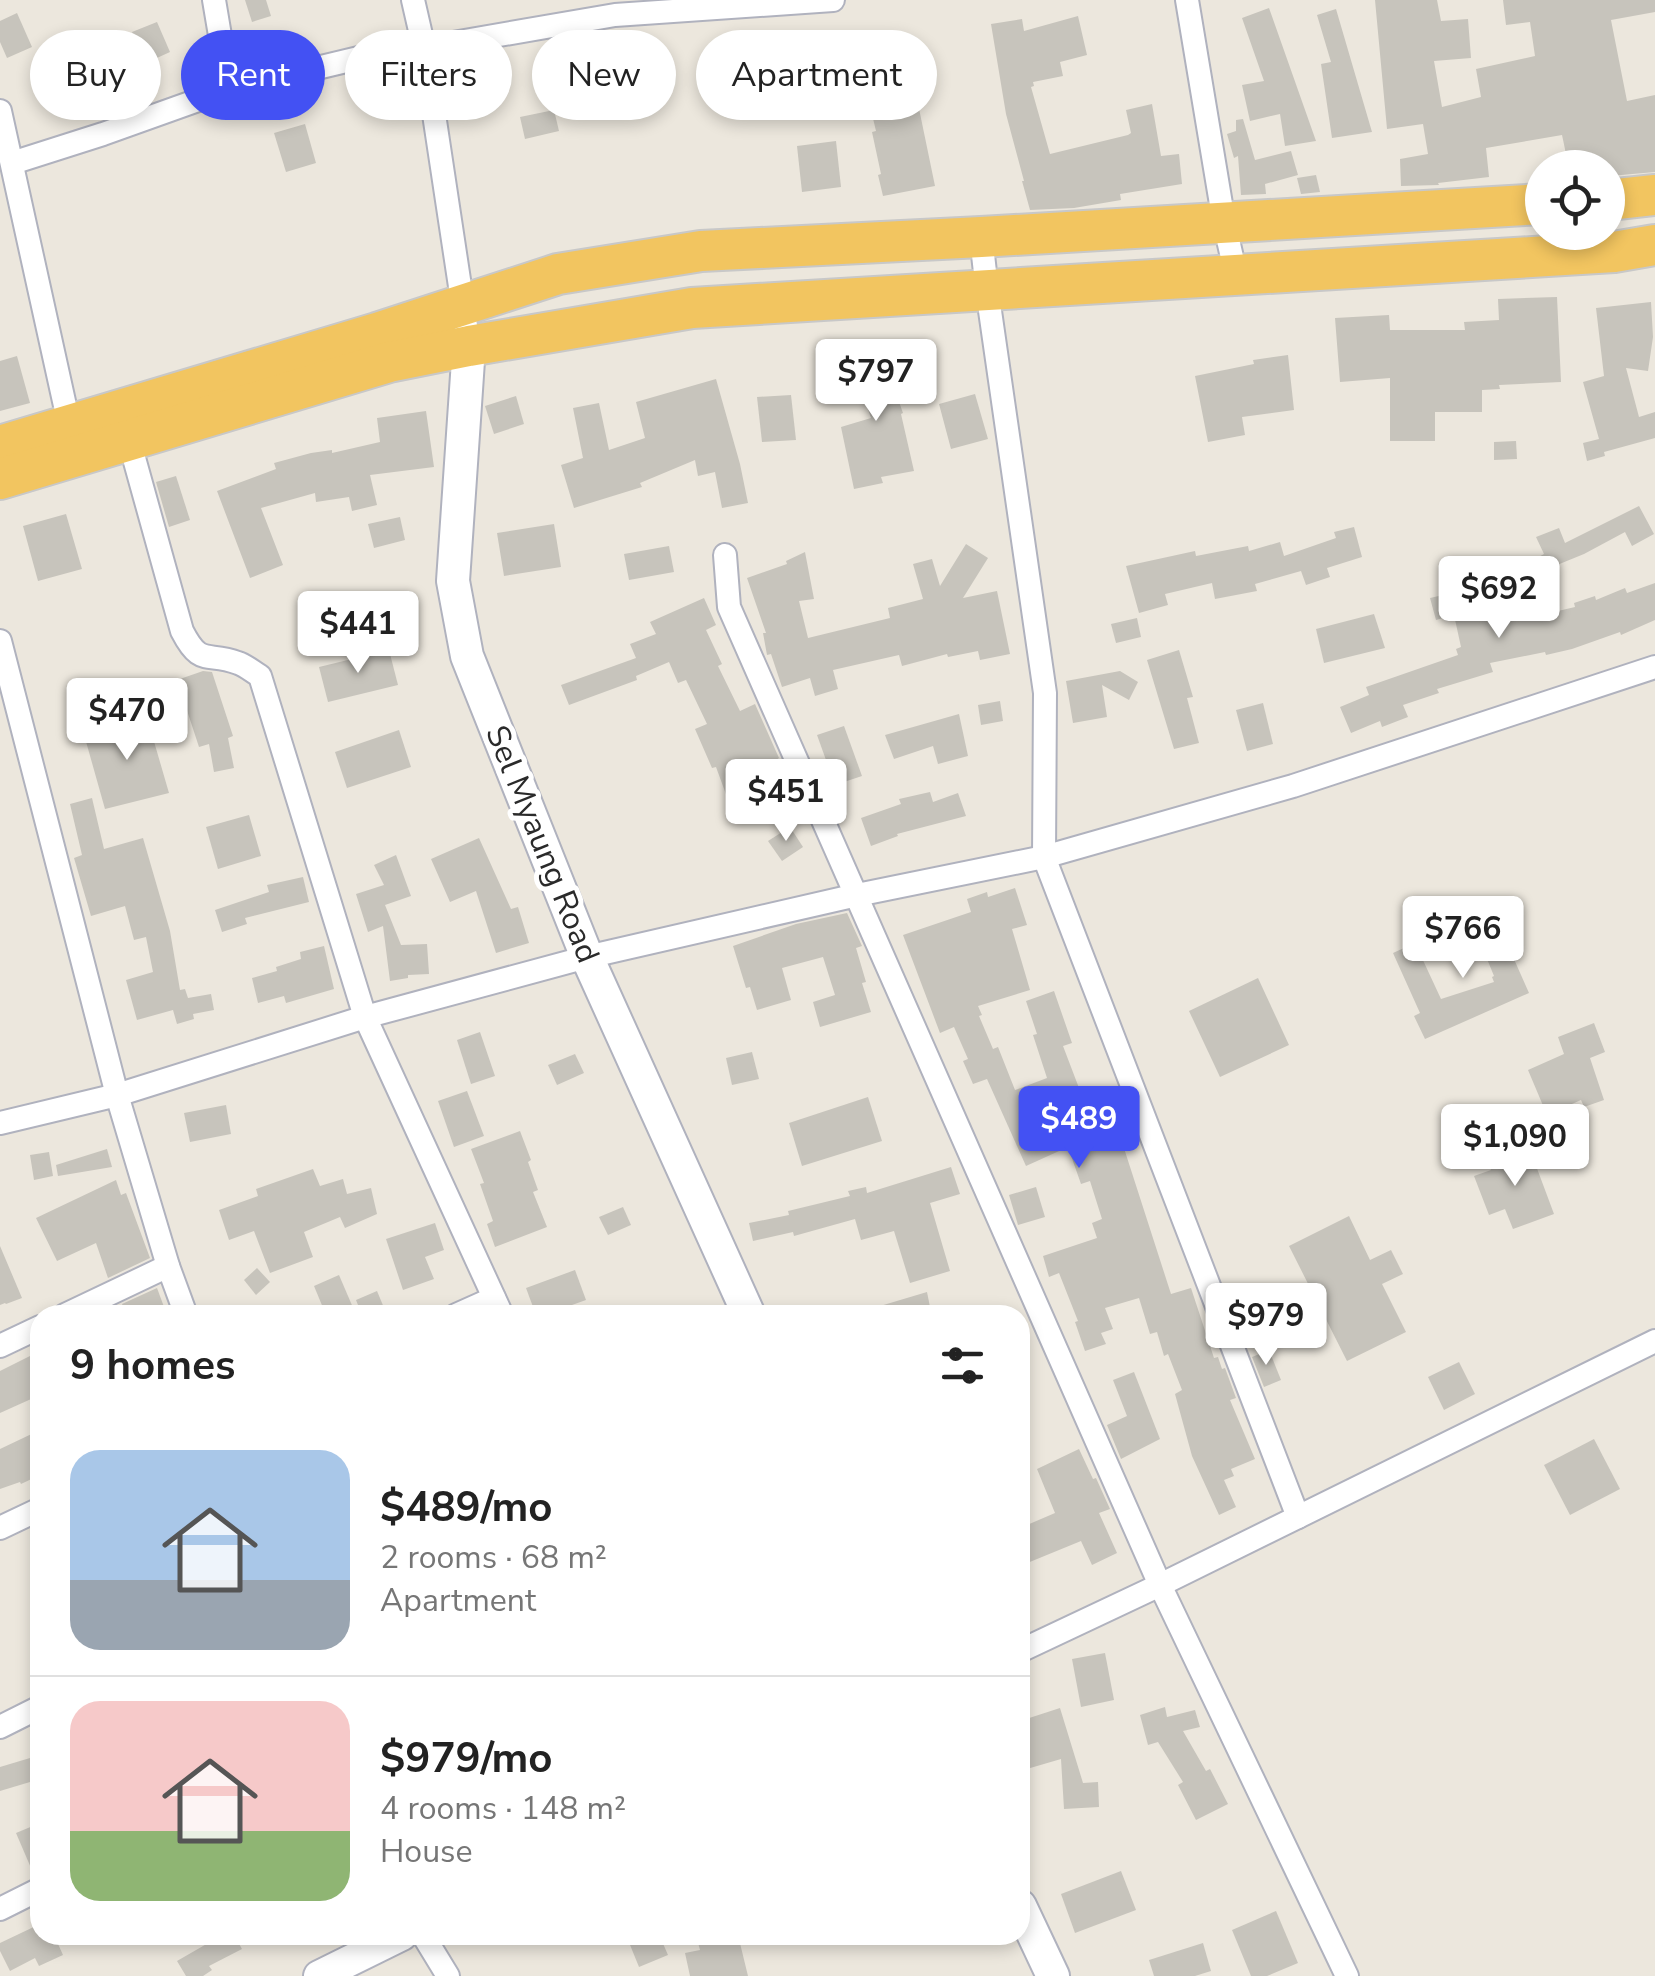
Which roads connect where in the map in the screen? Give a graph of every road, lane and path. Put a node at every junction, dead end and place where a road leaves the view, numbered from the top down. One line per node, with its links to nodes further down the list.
1 (214, 0): 7 (street)
2 (413, 0): 8 (street)
3 (833, 0): 5 (street)
4 (1187, 0): 18 (street)
5 (796, 1): 6 (street)
6 (614, 8): 9 (street)
7 (219, 30)
8 (420, 30)
9 (510, 30)
10 (181, 106): 13 (street)
11 (0, 111): 13 (street)
12 (435, 120): 24 (street)
13 (12, 163): 26 (street)
14 (1655, 195): 15 (highway)
15 (1625, 198)
16 (1525, 205): 18 (highway)
17 (1525, 220): 21 (highway)
18 (1224, 222): 19 (highway); 22 (street)
19 (981, 238): 23 (street); 24 (highway)
20 (1655, 245): 21 (highway)
21 (1512, 258): 22 (highway)
22 (1236, 275): 23 (highway)
23 (987, 290): 25 (highway); 33 (street)
24 (463, 306): 25 (street); 26 (highway)
25 (468, 346): 27 (highway); 35 (main road, Sel Myaung Road)
26 (72, 440): 27 (highway); 28 (highway); 29 (highway)
27 (129, 440): 36 (street)
28 (0, 446)
29 (0, 479)
30 (725, 555): 34 (street)
31 (0, 642): 37 (street)
32 (1655, 667): 33 (street)
33 (1044, 857): 34 (street); 48 (street)
34 (857, 895): 35 (street); 50 (street)
35 (587, 957): 36 (street); 43 (main road, Sel Myaung Road)
36 (365, 1017): 37 (street); 42 (street)
37 (116, 1095): 38 (street); 39 (street)
38 (0, 1123)
39 (168, 1266): 40 (street); 41 (street)
40 (85, 1305)
41 (182, 1305)
42 (498, 1305)
43 (744, 1305)
44 (30, 1332): 46 (street)
45 (1655, 1341): 48 (street)
46 (0, 1346)
47 (30, 1514): 49 (street)
48 (1298, 1517): 50 (street)
49 (0, 1528)
50 (1160, 1586): 51 (street); 62 (street)
51 (1030, 1646)
52 (30, 1712): 53 (street)
53 (0, 1727)
54 (30, 1894): 55 (street)
55 (0, 1909)
56 (1030, 1927): 61 (main road)
57 (382, 1945): 59 (street)
58 (429, 1945): 60 (street)
59 (319, 1976)
60 (448, 1976)
61 (1053, 1976)
62 (1347, 1976)

